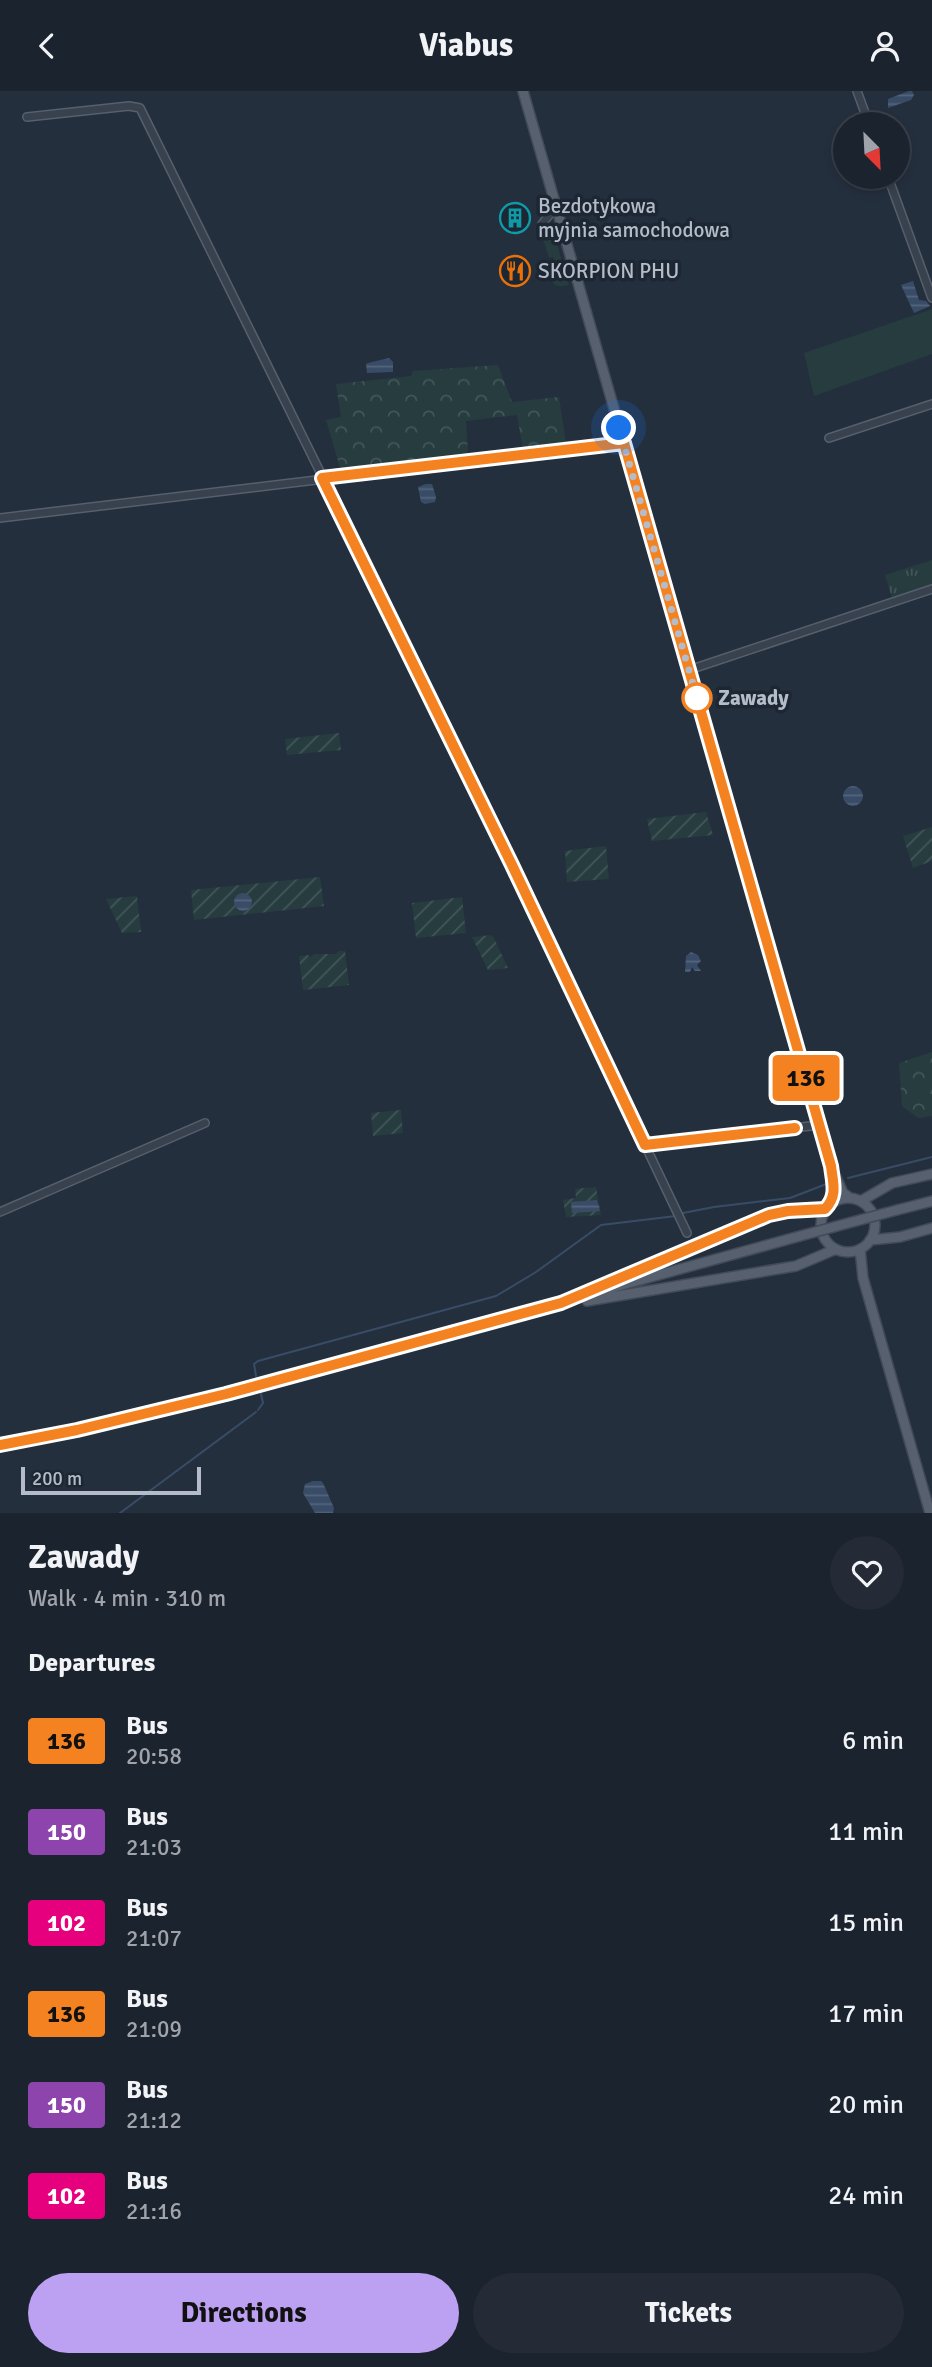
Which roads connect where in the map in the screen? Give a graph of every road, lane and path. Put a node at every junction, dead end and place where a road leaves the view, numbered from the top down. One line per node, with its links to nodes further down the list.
1 (523, 91): 6 (main road)
2 (857, 91): 3 (street)
3 (865, 112)
4 (27, 117): 12 (street)
5 (892, 189): 8 (street)
6 (552, 191): 7 (street); 11 (main road)
7 (542, 224)
8 (932, 298)
9 (932, 404): 10 (street)
10 (829, 438)
11 (624, 443): 12 (street); 15 (main road)
12 (322, 478): 13 (street); 18 (street)
13 (0, 518)
14 (932, 589): 15 (street)
15 (689, 670): 17 (main road)
16 (205, 1123): 25 (street)
17 (819, 1125): 18 (street); 19 (main road)
18 (645, 1145): 27 (street)
19 (831, 1166): 21 (main road); 24 (main road)
20 (932, 1174): 22 (main road)
21 (850, 1198): 22 (main road); 24 (main road)
22 (861, 1201): 28 (main road)
23 (932, 1201): 33 (main road, bridge)
24 (829, 1206): 29 (main road); 33 (main road)
25 (0, 1212)
26 (932, 1228): 28 (main road)
27 (687, 1233)
28 (870, 1240): 30 (main road)
29 (836, 1249): 31 (main road); 33 (main road)
30 (860, 1249): 31 (main road); 32 (main road)
31 (848, 1252): 32 (main road)
32 (863, 1278): 35 (main road)
33 (561, 1303): 34 (main road)
34 (0, 1445)
35 (930, 1513)

